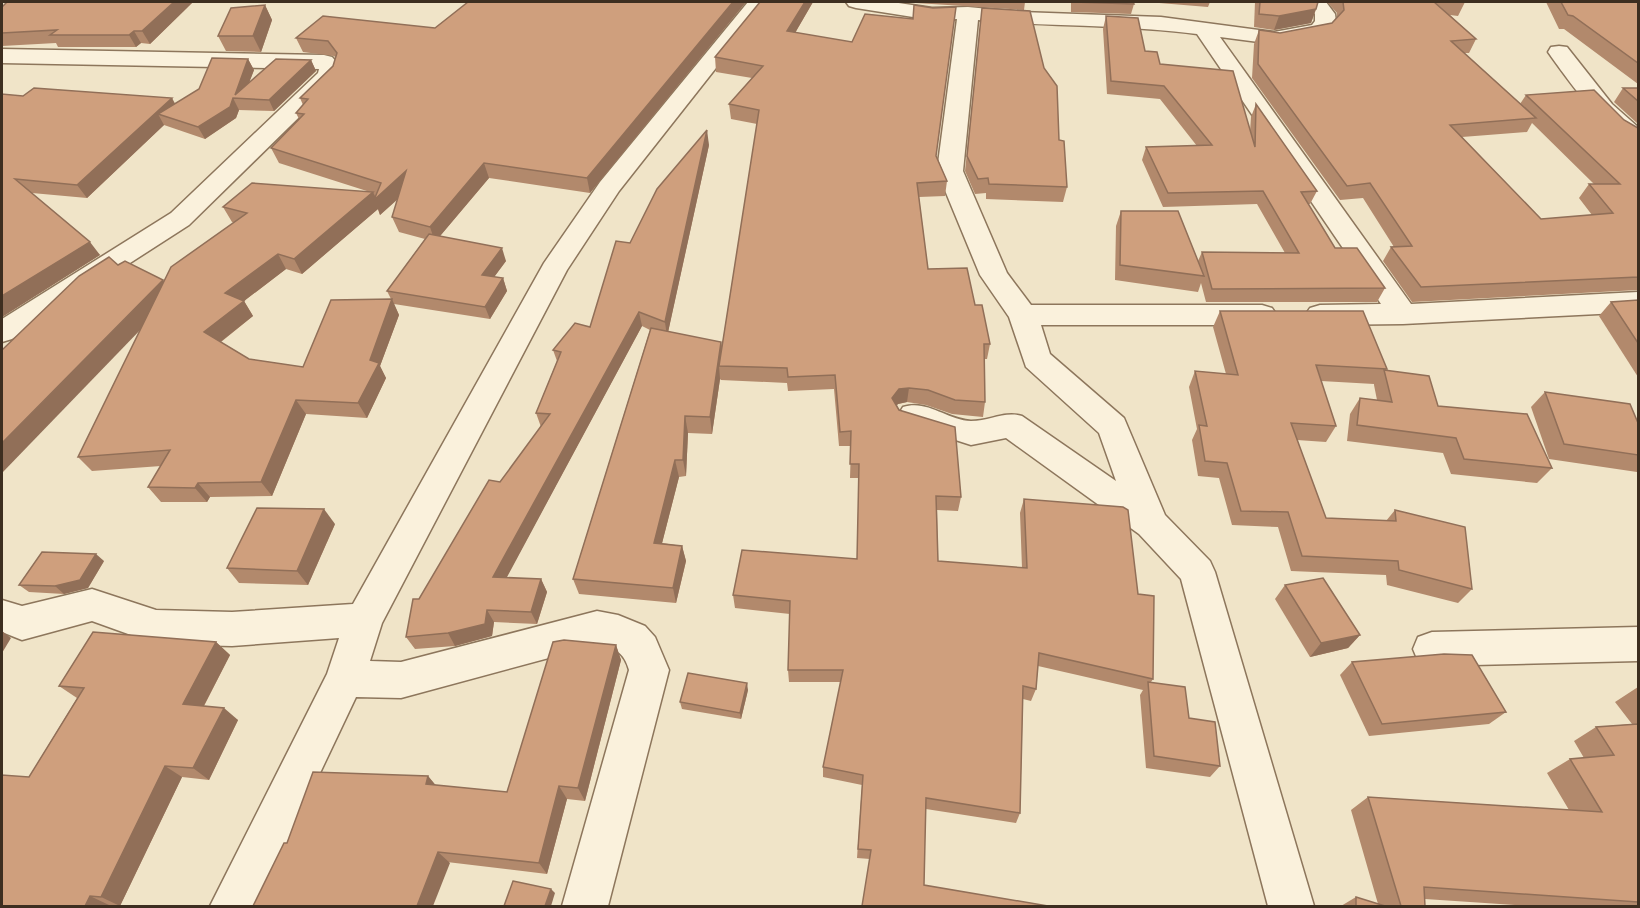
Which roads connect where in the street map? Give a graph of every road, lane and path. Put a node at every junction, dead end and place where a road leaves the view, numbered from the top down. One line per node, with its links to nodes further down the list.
1 (758, 2): 16 (street)
2 (856, 2): 4 (street)
3 (1316, 2): 5 (street)
4 (968, 13): 5 (street); 11 (street)
5 (1203, 28): 10 (street)
6 (1559, 52): 8 (street)
7 (2, 57): 12 (street)
8 (1638, 139)
9 (1638, 302): 10 (street)
10 (1403, 314): 11 (street)
11 (1023, 315): 14 (street)
12 (2, 332)
13 (909, 414): 14 (street)
14 (1151, 524): 22 (street)
15 (2, 616): 16 (street)
16 (364, 620): 19 (street)
17 (1638, 644): 18 (street)
18 (1432, 649)
19 (345, 679): 20 (street); 21 (street)
20 (234, 906)
21 (585, 906)
22 (1291, 906)

